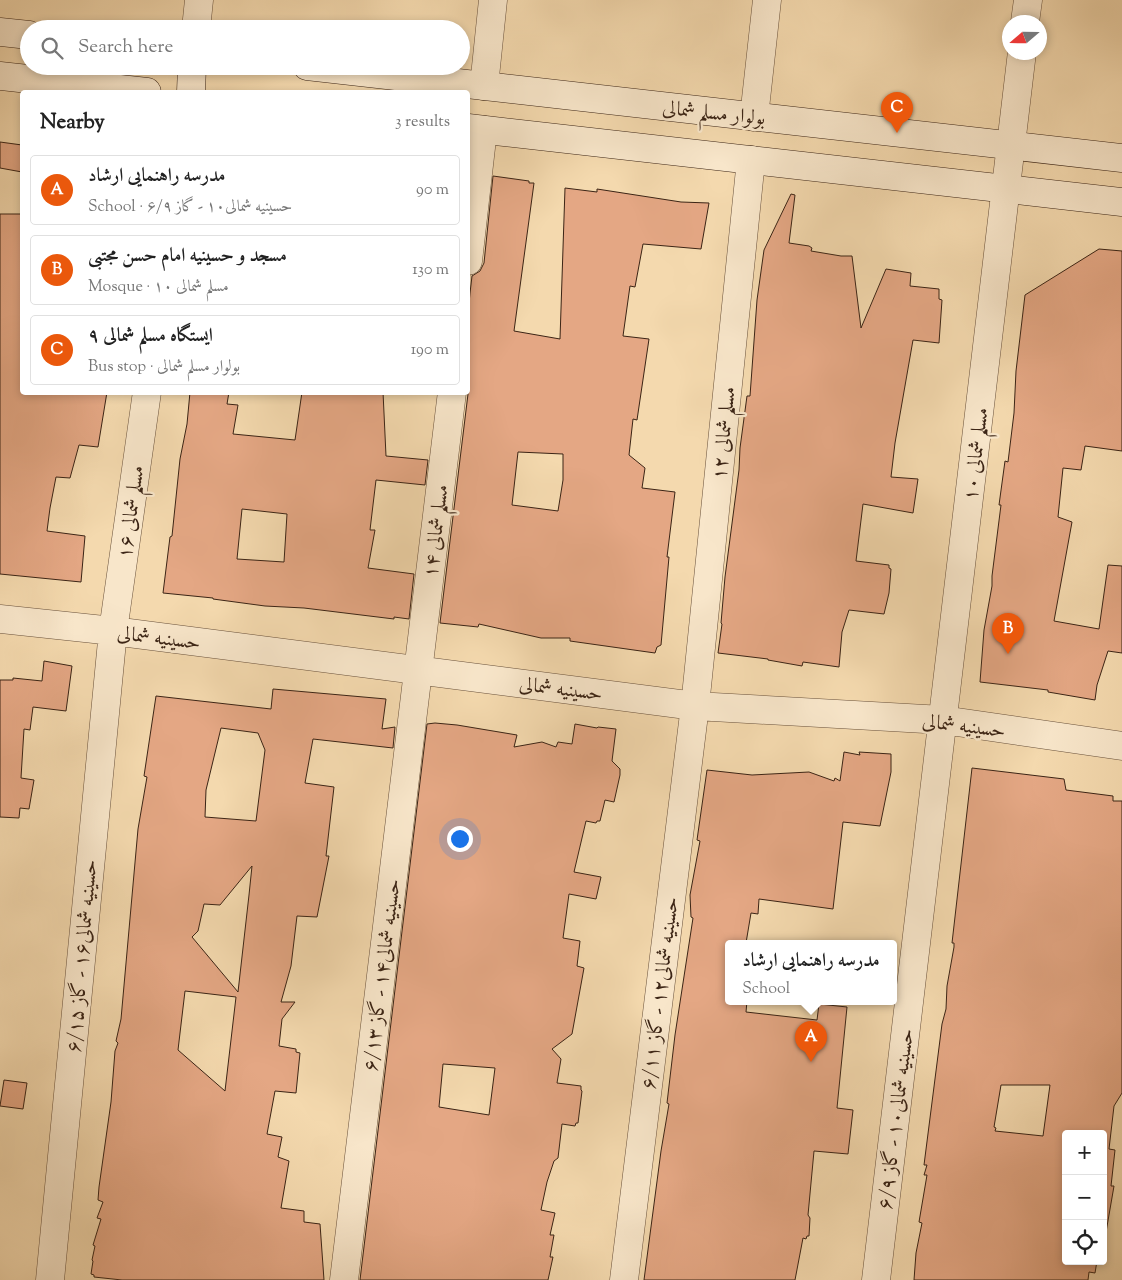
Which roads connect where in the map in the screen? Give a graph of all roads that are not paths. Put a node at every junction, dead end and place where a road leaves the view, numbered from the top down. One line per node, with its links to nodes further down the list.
1 (199, 0): 6 (street)
2 (493, 0): 13 (street)
3 (767, 0): 16 (street)
4 (1028, 0): 5 (street)
5 (1026, 15)
6 (197, 20)
7 (0, 32): 8 (street)
8 (20, 34)
9 (1021, 60): 18 (street, مسلم شمالی ۱۰)
10 (192, 75): 15 (street)
11 (387, 75): 13 (street, بولوار مسلم شمالی)
12 (0, 76): 14 (street)
13 (484, 86): 16 (street, بولوار مسلم شمالی)
14 (129, 90)
15 (191, 90)
16 (754, 117): 18 (street, بولوار مسلم شمالی)
17 (475, 129): 20 (street); 23 (street)
18 (1011, 146): 19 (street, بولوار مسلم شمالی); 21 (street, مسلم شمالی ۱۰)
19 (1122, 158)
20 (751, 160): 21 (street); 29 (street, مسلم شمالی ۱۲)
21 (1006, 188): 22 (street); 30 (street, مسلم شمالی ۱۰)
22 (1122, 202)
23 (470, 223)
24 (147, 395): 27 (street, مسلم شمالی ۱۶)
25 (452, 395): 28 (street, مسلم شمالی ۱۴)
26 (0, 618): 27 (street, حسینیه شمالی)
27 (113, 631): 28 (street, حسینیه شمالی); 32 (street, حسینیه شمالی۱۶ - گاز ۶/۱۵)
28 (418, 670): 29 (street, حسینیه شمالی); 33 (street, حسینیه شمالی۱۴ - گاز ۶/۱۳)
29 (695, 706): 30 (street, حسینیه شمالی); 34 (street, حسینیه شمالی۱۲ - گاز ۶/۱۱)
30 (943, 720): 31 (street, حسینیه شمالی); 35 (street, حسینیه شمالی۱۰ - گاز ۶/۹)
31 (1122, 746)
32 (50, 1280)
33 (344, 1280)
34 (624, 1280)
35 (876, 1280)

